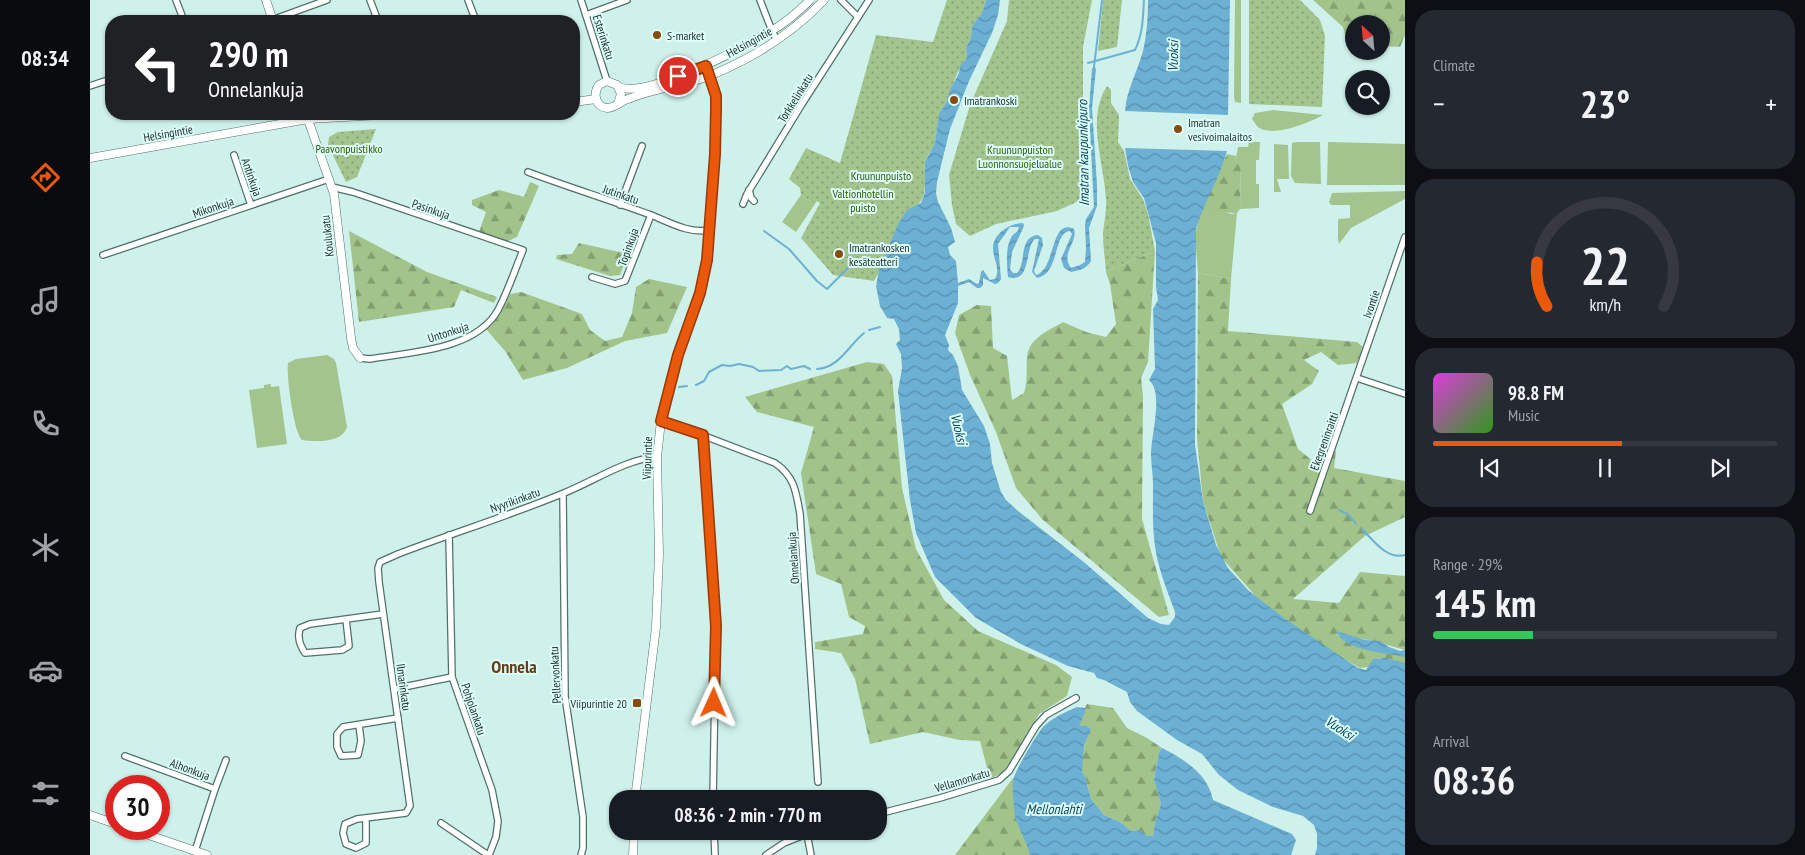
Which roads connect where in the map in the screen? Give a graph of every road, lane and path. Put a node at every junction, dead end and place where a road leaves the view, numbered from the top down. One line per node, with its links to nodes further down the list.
1 (176, 0): 13 (street)
2 (266, 0): 14 (main road)
3 (327, 0): 15 (street)
4 (370, 0): 16 (street)
5 (468, 0): 17 (street)
6 (581, 0): 18 (street, Esterinkatu)
7 (627, 0): 18 (street)
8 (760, 0): 20 (street)
9 (810, 0): 20 (main road, Helsingintie)
10 (824, 0): 21 (main road, Helsingintie)
11 (841, 0): 19 (street)
12 (869, 0): 19 (street, Torkkelinkatu)
13 (182, 15)
14 (270, 15)
15 (288, 15)
16 (376, 15)
17 (474, 15)
18 (586, 15): 25 (street, Esterinkatu)
19 (858, 17): 39 (street, Torkkelinkatu)
20 (772, 31): 21 (street); 22 (main road, Helsingintie)
21 (777, 40): 23 (main road, Helsingintie)
22 (706, 66): 23 (main road, Viipurintie); 27 (main road, Helsingintie)
23 (710, 75): 30 (main road, Helsingintie); 45 (main road, Viipurintie)
24 (105, 81): 26 (street)
25 (607, 82): 27 (main road); 28 (main road)
26 (90, 86)
27 (619, 87): 30 (main road)
28 (596, 99): 29 (main road); 30 (main road)
29 (580, 101)
30 (618, 104)
31 (291, 120): 35 (main road, Helsingintie)
32 (308, 120): 37 (main road, Koulukatu)
33 (642, 146): 43 (street)
34 (234, 155): 42 (street, Antinkuja)
35 (90, 158)
36 (528, 172): 43 (street, Jutinkatu)
37 (329, 179): 38 (main road, Koulukatu); 42 (street, Mikonkuja)
38 (332, 187): 47 (street, Pasinkuja); 50 (main road, Koulukatu)
39 (749, 190): 40 (street); 41 (street, Torkkelinkatu)
40 (754, 201)
41 (743, 204)
42 (251, 205): 48 (street, Mikonkuja)
43 (620, 205): 44 (street, Jutinkatu)
44 (651, 215): 45 (street, Jutinkatu); 49 (street, Topinkuja)
45 (709, 230): 53 (main road, Viipurintie)
46 (1405, 237): 51 (street, Ivontie)
47 (523, 250): 50 (street, Untonkuja)
48 (103, 255)
49 (592, 277)
50 (360, 358)
51 (1357, 378): 52 (street); 57 (street, Ekegreninraitti)
52 (1405, 394)
53 (661, 421): 54 (street, Onnelankuja); 55 (main road, Viipurintie)
54 (703, 435): 69 (street, Onnelankuja); 72 (street)
55 (657, 457): 56 (street, Nyyrikinkatu); 71 (main road, Viipurintie)
56 (563, 494): 58 (street, Nyyrikinkatu); 86 (street, Pellervonkatu)
57 (1310, 511)
58 (449, 535): 59 (street, Nyyrikinkatu); 62 (street, Pohjolankatu)
59 (380, 562): 60 (street, Ilmarinkatu)
60 (383, 614): 61 (street); 63 (street, Ilmarinkatu)
61 (346, 619): 61 (street)
62 (452, 677): 63 (street); 85 (street, Pohjolankatu)
63 (394, 688): 65 (street, Ilmarinkatu)
64 (1076, 698): 73 (street, Vellamonkatu)
65 (398, 718): 66 (street); 75 (street, Ilmarinkatu)
66 (359, 724): 66 (street)
67 (125, 756): 70 (street, Alhonkuja)
68 (226, 760): 70 (street)
69 (818, 782)
70 (215, 789): 83 (street, Alhonkuja)
71 (636, 790)
72 (713, 790)
73 (887, 811)
74 (90, 815): 76 (main road)
75 (366, 818): 75 (street)
76 (105, 820)
77 (441, 823): 85 (street)
78 (163, 840): 83 (main road)
79 (634, 840): 87 (main road)
80 (714, 840): 88 (street)
81 (791, 840): 89 (street)
82 (810, 840): 90 (street)
83 (195, 851): 84 (main road)
84 (207, 855)
85 (488, 855)
86 (582, 855)
87 (633, 855)
88 (715, 855)
89 (766, 855)
90 (811, 855)

